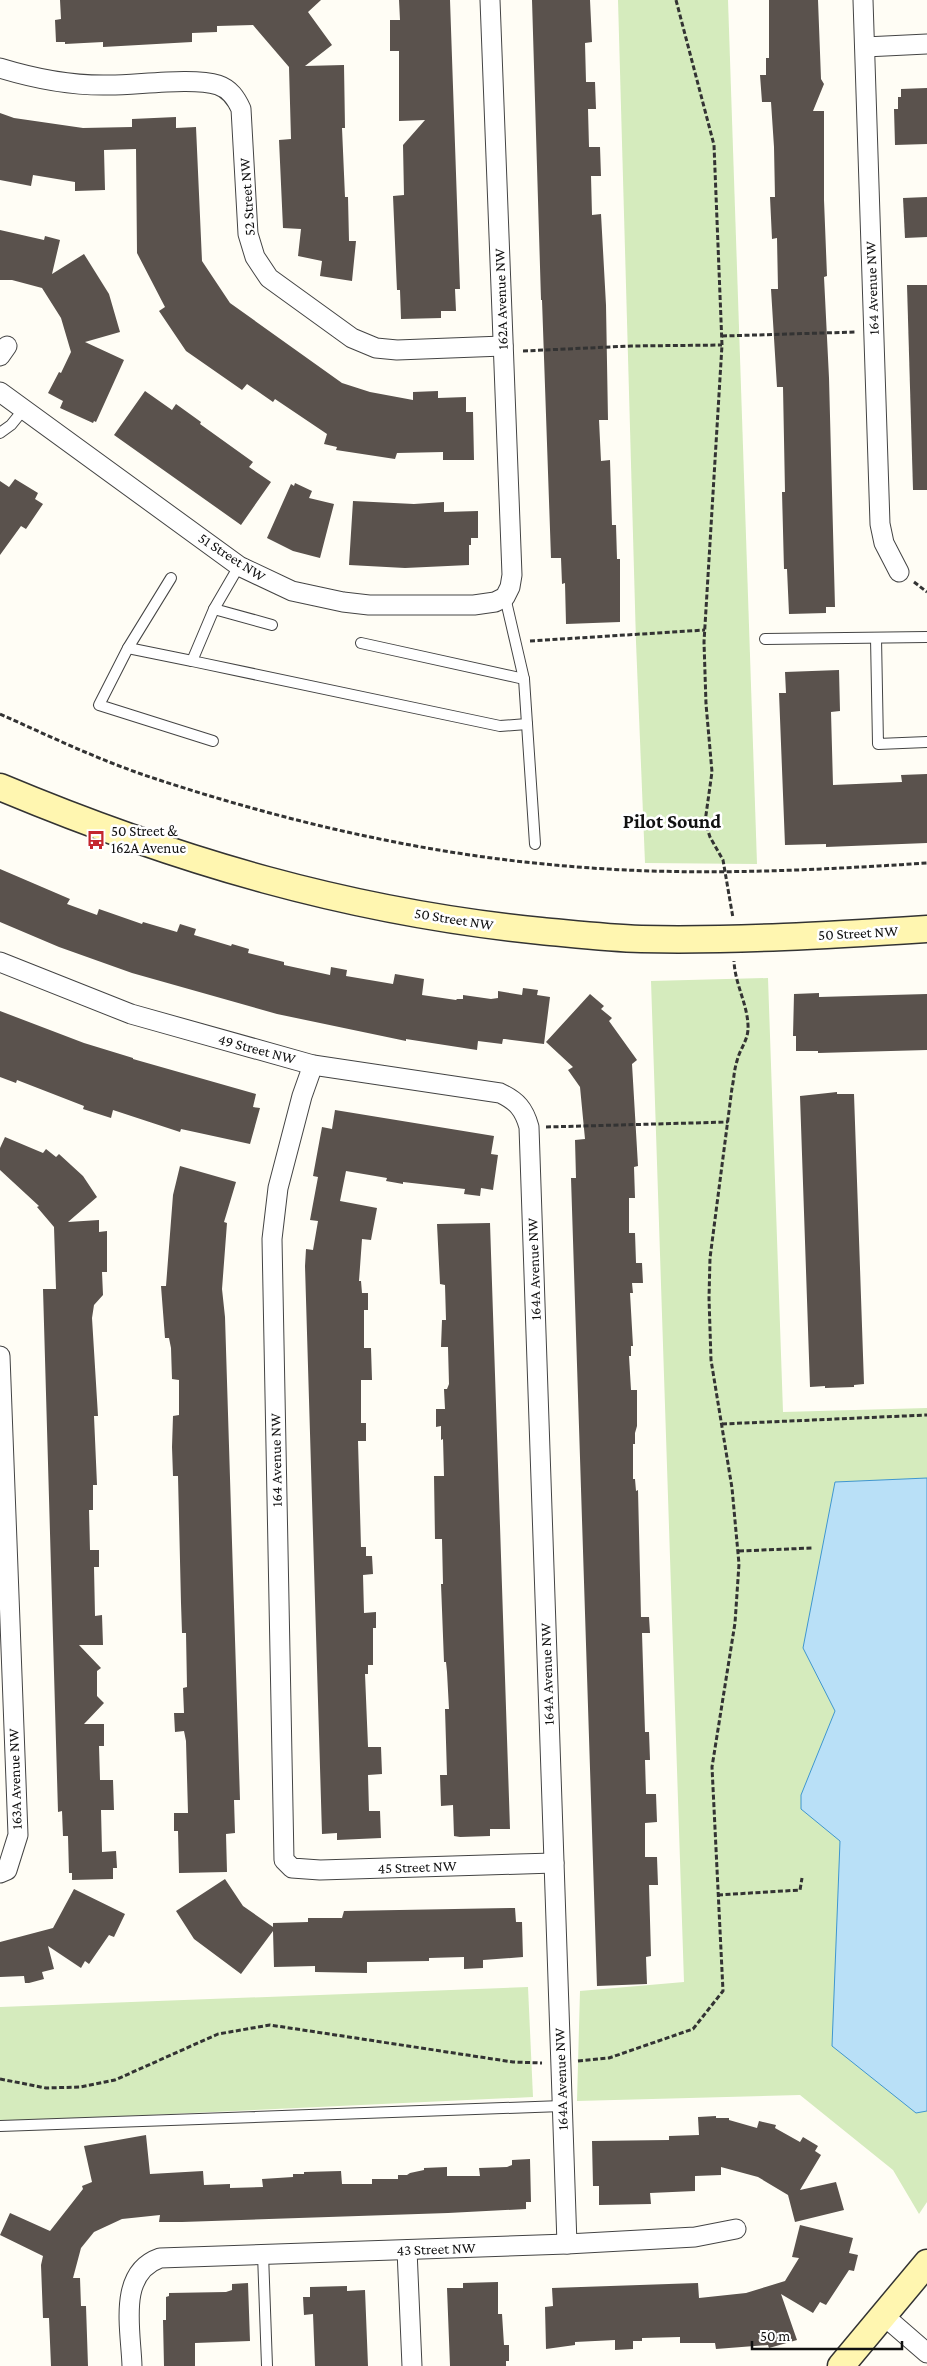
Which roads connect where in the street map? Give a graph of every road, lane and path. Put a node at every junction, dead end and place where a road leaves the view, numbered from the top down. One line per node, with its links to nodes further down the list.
1 (490, 0): 10 (street, 162A Avenue NW)
2 (676, 0): 8 (path)
3 (863, 0): 5 (street, 164 Avenue NW)
4 (927, 44): 5 (street)
5 (864, 47): 7 (street, 164 Avenue NW)
6 (0, 68): 10 (street, 52 Street NW)
7 (873, 331): 8 (path); 15 (street, 164 Avenue NW)
8 (722, 336): 9 (path)
9 (722, 345): 10 (path); 20 (path)
10 (503, 349): 17 (street, 162A Avenue NW)
11 (0, 392): 12 (street, 51 Street NW)
12 (24, 409): 13 (lane); 14 (street, 51 Street NW)
13 (0, 433)
14 (239, 566): 17 (street, 51 Street NW); 18 (lane)
15 (899, 572)
16 (172, 578): 26 (lane)
17 (505, 597): 24 (lane)
18 (214, 609): 19 (lane); 27 (lane)
19 (272, 625)
20 (705, 630): 24 (path); 36 (path)
21 (927, 637): 22 (lane)
22 (876, 638): 23 (lane); 32 (lane)
23 (765, 639)
24 (517, 641): 28 (lane)
25 (361, 643): 28 (lane)
26 (128, 648): 27 (lane); 31 (lane)
27 (192, 661): 30 (lane)
28 (524, 679): 30 (lane)
29 (0, 714): 36 (path)
30 (527, 724): 34 (lane)
31 (213, 740)
32 (927, 742)
33 (0, 787): 38 (main road, 50 Street NW)
34 (535, 844)
35 (927, 862): 36 (path)
36 (724, 873): 37 (path)
37 (734, 922)
38 (927, 929)
39 (734, 953): 43 (path)
40 (0, 962): 41 (street, 49 Street NW)
41 (313, 1064): 42 (street, 49 Street NW); 50 (street, 164 Avenue NW)
42 (521, 1106): 44 (street, 164A Avenue NW)
43 (728, 1122): 44 (path); 47 (path)
44 (529, 1128): 51 (street, 164A Avenue NW)
45 (0, 1356): 52 (street, 163A Avenue NW)
46 (927, 1416): 47 (path)
47 (722, 1424): 49 (path)
48 (812, 1548): 49 (path)
49 (738, 1551): 54 (path)
50 (284, 1860): 51 (street, 45 Street NW)
51 (554, 1863): 55 (street, 164A Avenue NW)
52 (3, 1872)
53 (802, 1878): 54 (path)
54 (718, 1895): 55 (path)
55 (561, 2063): 56 (path); 57 (street, 164A Avenue NW)
56 (0, 2079)
57 (562, 2106): 58 (lane); 60 (street, 164A Avenue NW)
58 (0, 2126)
59 (736, 2229): 60 (street, 43 Street NW)
60 (567, 2244): 61 (street, 43 Street NW)
61 (407, 2250): 62 (street, 43 Street NW); 68 (street)
62 (263, 2254): 66 (street, 43 Street NW); 67 (lane)
63 (927, 2263): 64 (main road)
64 (882, 2315): 65 (street); 69 (main road)
65 (927, 2353)
66 (132, 2366)
67 (267, 2366)
68 (412, 2366)
69 (841, 2366)

